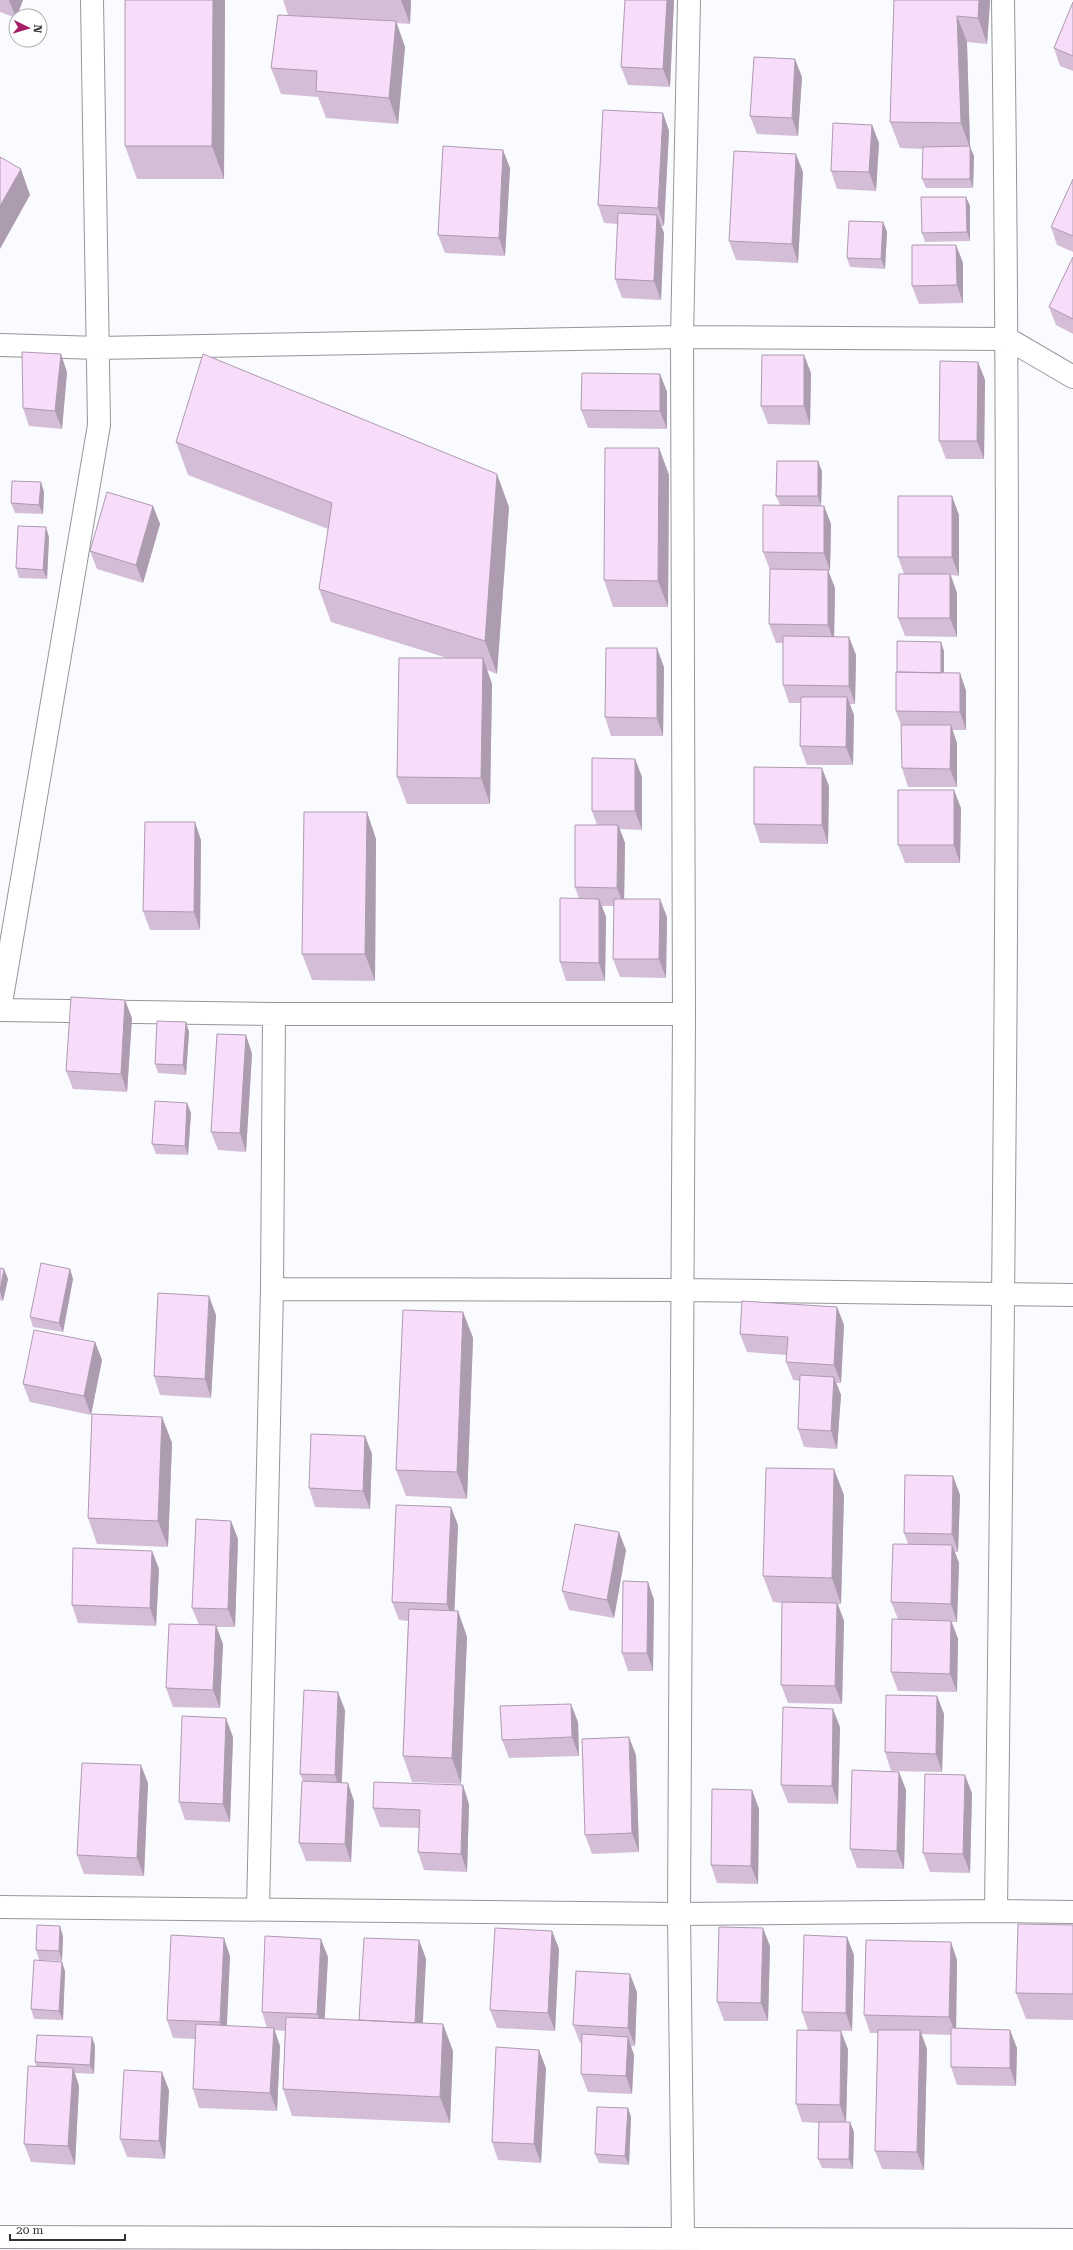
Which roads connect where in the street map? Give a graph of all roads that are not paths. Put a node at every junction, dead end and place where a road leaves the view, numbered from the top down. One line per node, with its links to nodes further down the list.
1 (92, 0): 7 (street)
2 (689, 0): 4 (street)
3 (1003, 0): 5 (street)
4 (682, 337): 5 (street); 7 (street); 11 (street)
5 (1008, 339): 8 (street); 15 (street)
6 (0, 345): 7 (street)
7 (99, 348): 9 (street)
8 (1073, 377)
9 (0, 1010): 10 (street)
10 (274, 1014): 11 (street); 12 (street)
11 (684, 1014): 13 (street)
12 (272, 1289): 13 (street); 17 (street)
13 (683, 1290): 15 (street); 20 (street)
14 (1073, 1294): 15 (street)
15 (1003, 1295): 18 (street)
16 (0, 1907): 17 (street)
17 (258, 1909): 20 (street)
18 (996, 1911): 19 (street); 20 (street)
19 (1073, 1912)
20 (680, 1914): 22 (street)
21 (0, 2236): 24 (street)
22 (683, 2238): 23 (street); 24 (street)
23 (1073, 2240)
24 (252, 2244)

